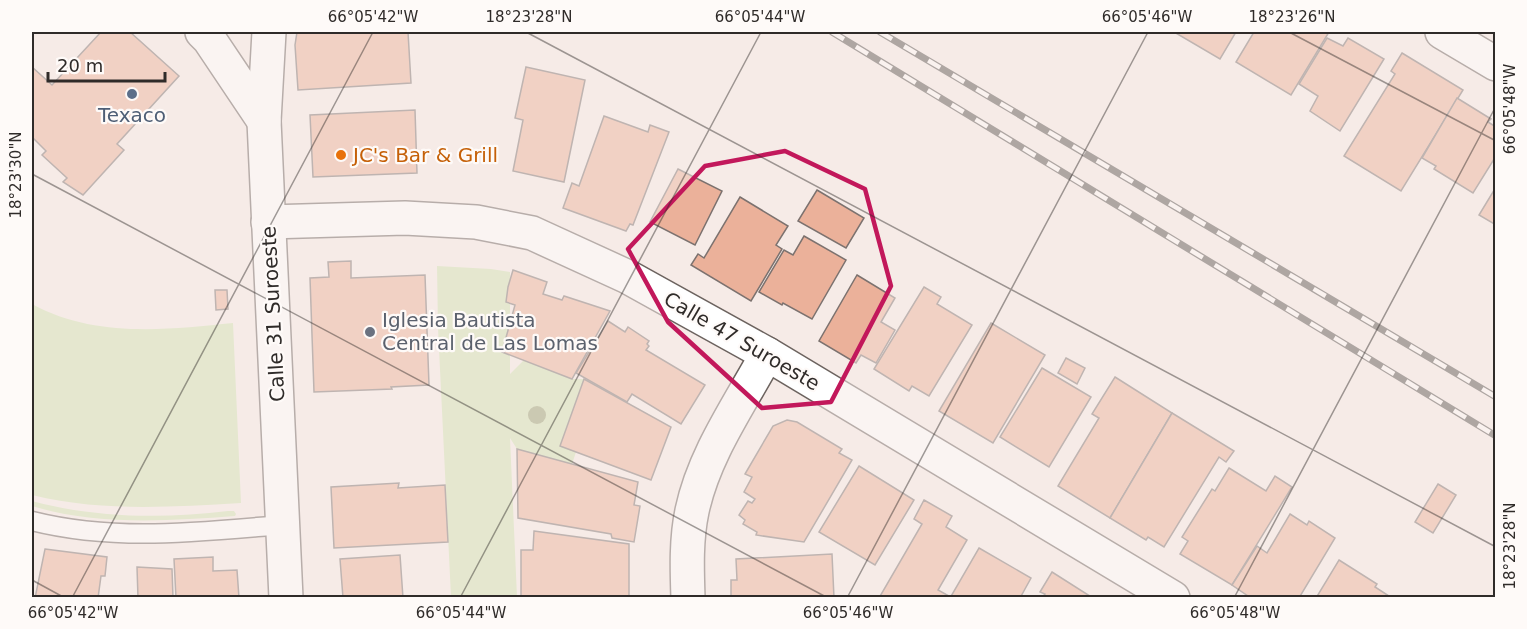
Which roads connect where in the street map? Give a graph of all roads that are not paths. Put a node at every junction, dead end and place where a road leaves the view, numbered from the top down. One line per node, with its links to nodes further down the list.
1 (202, 32): 5 (street)
2 (269, 32): 5 (street, Calle 31 Suroeste)
3 (1442, 32): 4 (street)
4 (1496, 64)
5 (264, 121): 6 (street, Calle 31 Suroeste)
6 (268, 222): 7 (street, Calle 47 Suroeste); 9 (street, Calle 31 Suroeste)
7 (767, 354): 11 (street); 12 (street, Calle 47 Suroeste)
8 (32, 521): 9 (lane)
9 (282, 525): 10 (street, Calle 31 Suroeste)
10 (286, 597)
11 (688, 597)
12 (1173, 597)

